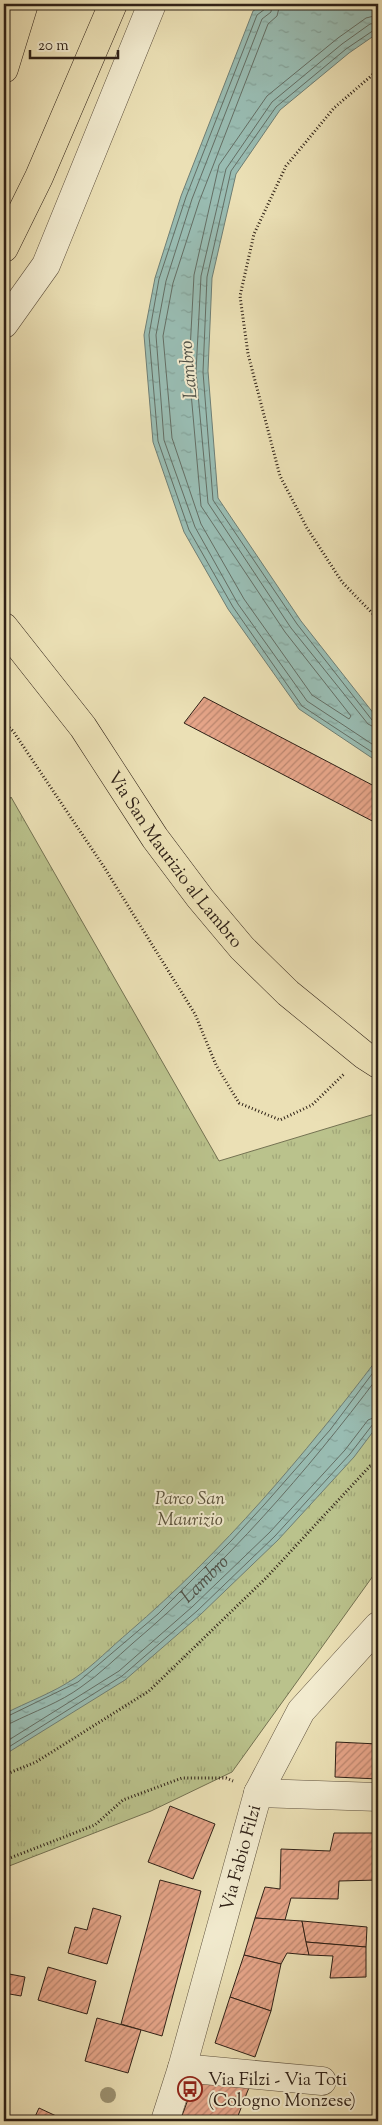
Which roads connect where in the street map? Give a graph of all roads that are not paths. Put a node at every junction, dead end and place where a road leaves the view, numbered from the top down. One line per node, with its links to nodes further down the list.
1 (24, 4): 4 (main road)
2 (113, 4): 5 (main road)
3 (152, 4): 6 (street)
4 (4, 69)
5 (4, 248)
6 (4, 324)
7 (4, 627): 8 (main road, Via San Maurizio al Lambro)
8 (371, 1059)
9 (378, 1626): 10 (street, Via Fabio Filzi)
10 (258, 1793): 11 (street); 12 (street, Via Fabio Filzi)
11 (378, 1797)
12 (182, 2068): 13 (street); 14 (street, Via Fabio Filzi)
13 (322, 2081)
14 (165, 2121)

